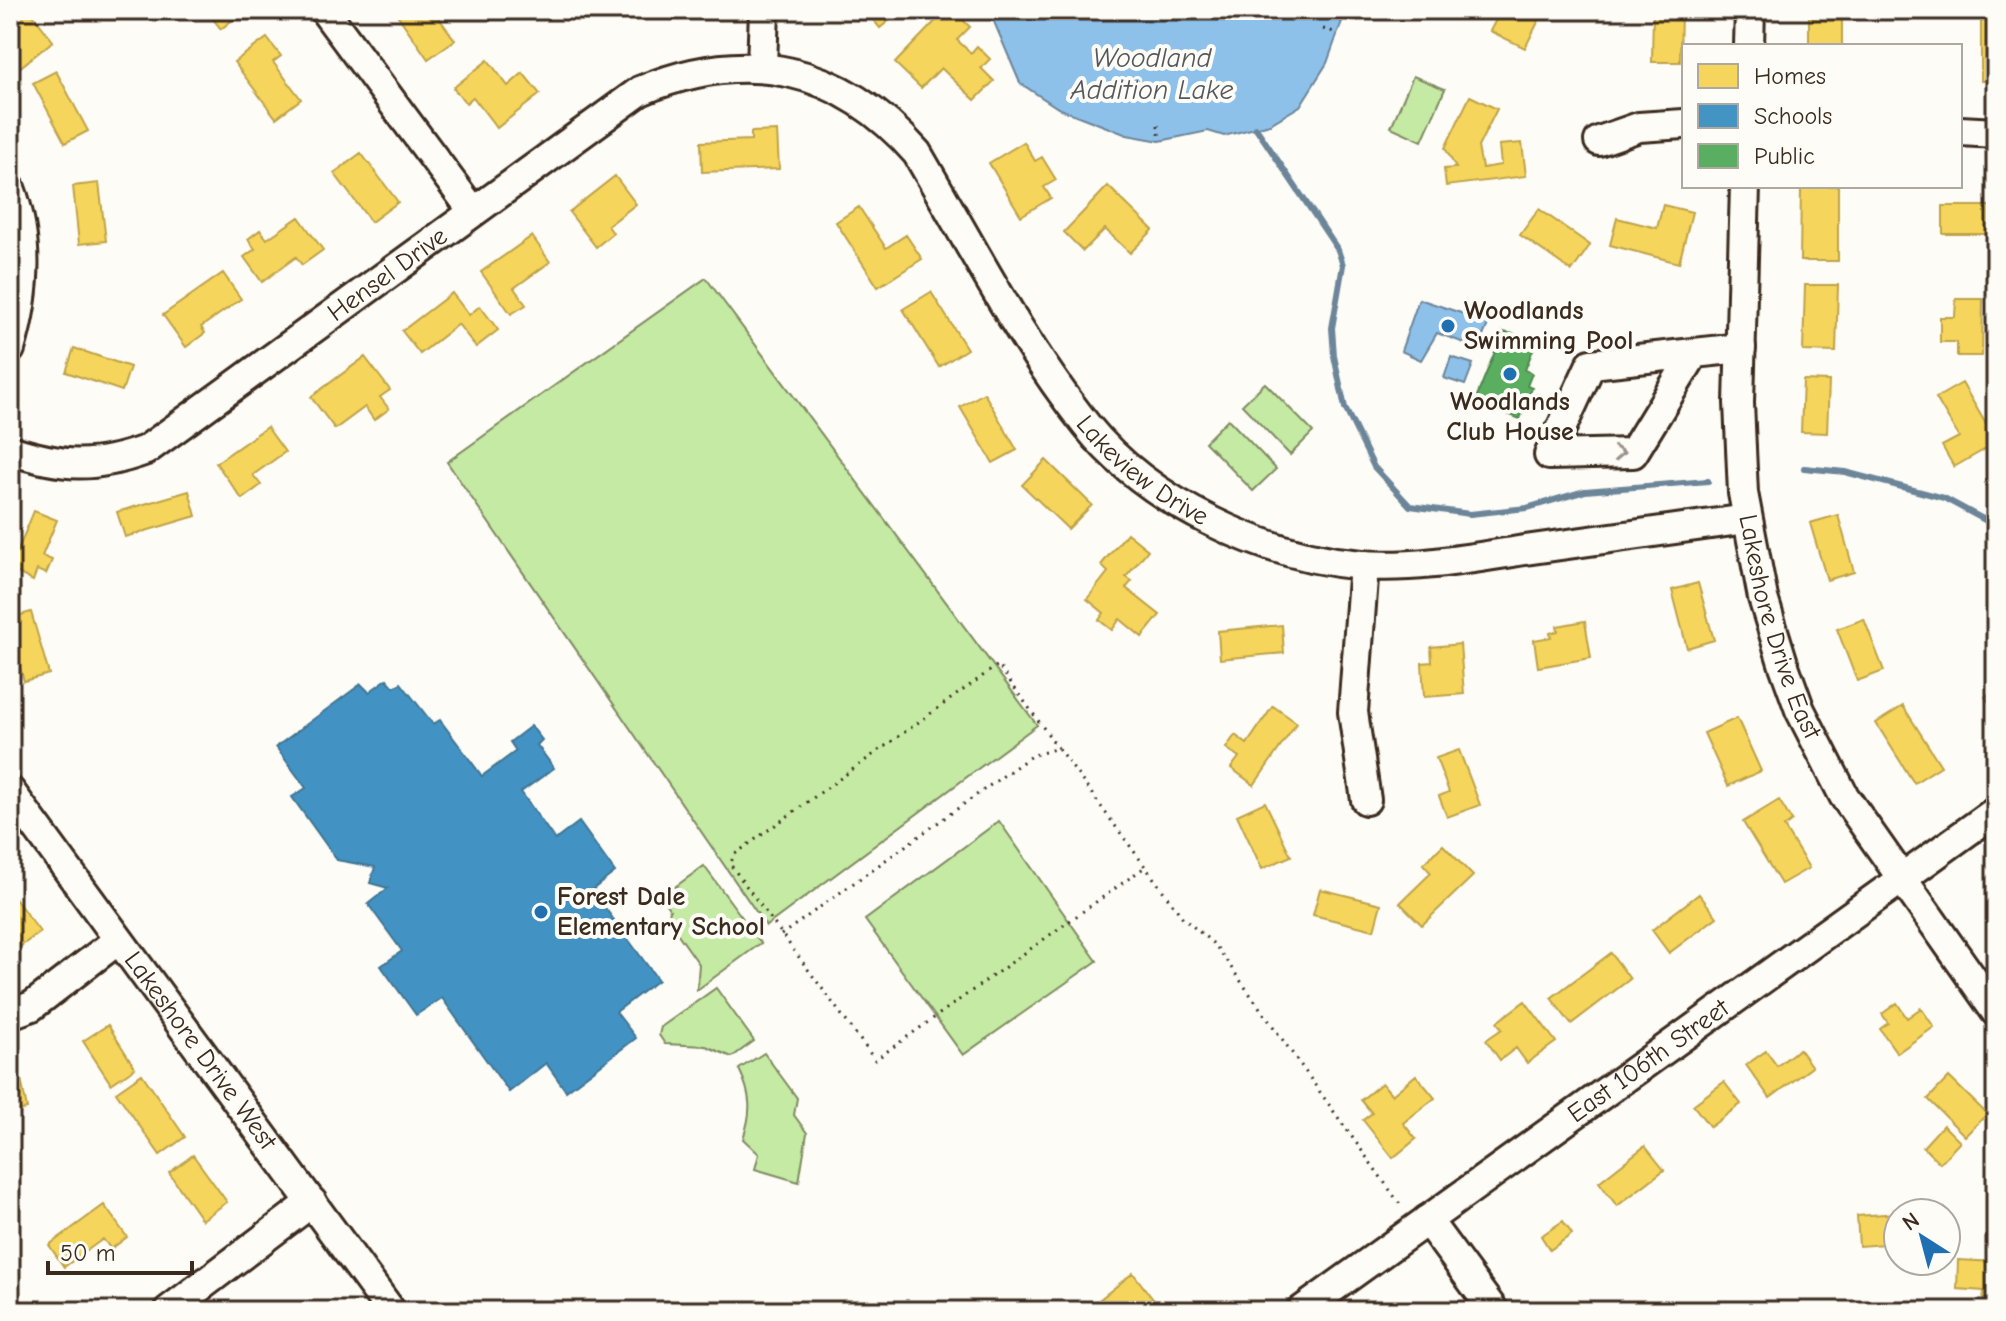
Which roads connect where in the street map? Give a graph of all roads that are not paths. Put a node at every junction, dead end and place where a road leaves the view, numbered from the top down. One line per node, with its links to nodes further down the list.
1 (324, 10): 12 (street)
2 (764, 10): 5 (street)
3 (1750, 10): 4 (street)
4 (1749, 44)
5 (762, 66): 12 (street, Hensel Drive); 18 (street, Lakeview Drive)
6 (1682, 124): 9 (street)
7 (1962, 131): 8 (street)
8 (1996, 133)
9 (1599, 141)
10 (10, 188): 14 (street)
11 (1745, 188): 13 (street, Lakeshore Drive East)
12 (473, 211): 16 (street, Hensel Drive)
13 (1741, 348): 15 (street); 17 (street, Lakeshore Drive East)
14 (10, 349)
15 (1693, 355): 15 (street, one-way to 15)
16 (10, 450)
17 (1747, 519): 18 (street, Lakeview Drive); 22 (street, Lakeshore Drive East)
18 (1364, 565): 20 (street)
19 (10, 791): 23 (street, Lakeshore Drive West)
20 (1366, 800)
21 (1996, 811): 22 (street, East 106th Street)
22 (1902, 878): 24 (street, Lakeshore Drive East); 27 (street, East 106th Street)
23 (118, 940): 25 (street); 26 (street, Lakeshore Drive West)
24 (1996, 1012)
25 (10, 1014)
26 (312, 1202): 28 (street); 29 (street, Lakeshore Drive West)
27 (1430, 1218): 30 (street, East 106th Street); 31 (street)
28 (168, 1311)
29 (391, 1311)
30 (1301, 1311)
31 (1494, 1311)

